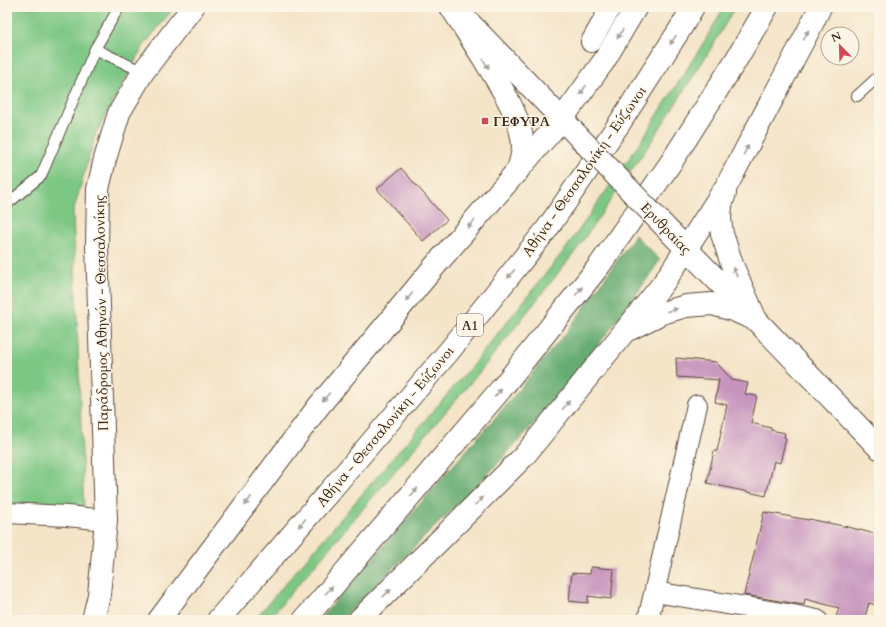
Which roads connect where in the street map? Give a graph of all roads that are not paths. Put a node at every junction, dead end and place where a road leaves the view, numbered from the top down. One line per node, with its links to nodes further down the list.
1 (119, 7): 11 (lane)
2 (193, 7): 12 (main road, Παράδρομος Αθηνών - Θεσσαλονίκης)
3 (451, 7): 16 (main road, one-way to 16)
4 (455, 7): 15 (main road, Ερυθραίας)
5 (611, 7): 10 (street)
6 (636, 7): 15 (main road, one-way to 15)
7 (693, 7): 29 (main road, Αθήνα - Θεσσαλονίκη - Εύζωνοι / Α1, one-way to 29)
8 (767, 7): 30 (main road, one-way to 8)
9 (820, 7): 17 (main road, one-way to 9)
10 (591, 42)
11 (95, 49): 12 (lane); 18 (lane)
12 (143, 72): 25 (main road, Παράδρομος Αθηνών - Θεσσαλονίκης)
13 (879, 76): 14 (lane)
14 (857, 96)
15 (562, 119): 16 (main road); 19 (main road, Ερυθραίας, bridge)
16 (517, 173): 28 (main road, one-way to 28)
17 (727, 185): 19 (main road); 20 (main road, one-way to 17)
18 (7, 204)
19 (686, 249): 20 (main road, Ερυθραίας); 21 (main road)
20 (756, 320): 21 (main road, one-way to 20); 23 (main road, Ερυθραίας)
21 (624, 333): 31 (main road, one-way to 21)
22 (697, 405): 26 (street)
23 (879, 448)
24 (7, 513): 25 (street)
25 (106, 520): 27 (main road, Παράδρομος Αθηνών - Θεσσαλονίκης)
26 (655, 592): 32 (street); 33 (street)
27 (92, 620)
28 (159, 620)
29 (218, 620)
30 (304, 620)
31 (359, 620)
32 (648, 620)
33 (817, 620)

